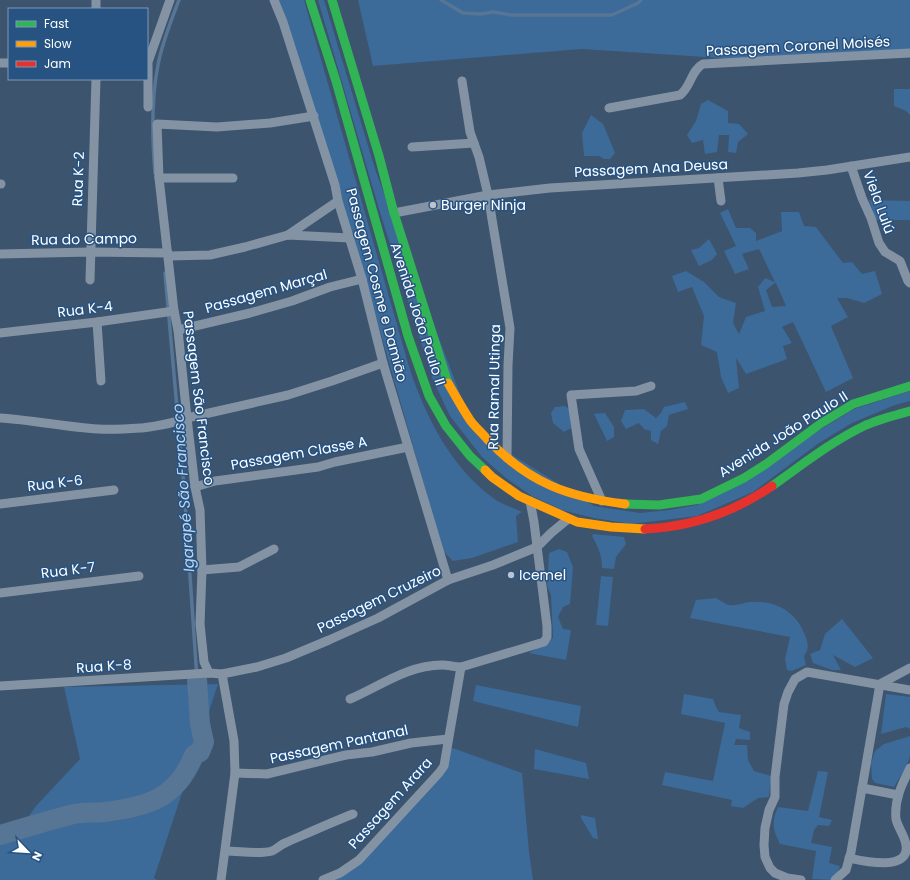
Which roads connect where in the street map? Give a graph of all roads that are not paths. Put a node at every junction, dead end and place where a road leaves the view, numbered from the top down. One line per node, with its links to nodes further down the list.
1 (170, 0): 6 (street)
2 (274, 0): 11 (street, Passagem Cosme e Damião)
3 (310, 0): 46 (main road, Avenida João Paulo II)
4 (332, 0): 22 (main road, Avenida João Paulo II)
5 (910, 53): 10 (street, Passagem Coronel Moisés)
6 (148, 62): 9 (street)
7 (96, 80): 25 (street, Rua K-2)
8 (462, 81): 12 (street, Rua Ramal Utinga)
9 (148, 107)
10 (609, 108)
11 (314, 116): 16 (street, Passagem São Francisco); 20 (street, Passagem Cosme e Damião)
12 (474, 143): 13 (street); 19 (street, Rua Ramal Utinga)
13 (412, 147)
14 (910, 157): 15 (street, Passagem Ana Deusa)
15 (852, 166): 18 (street, Passagem Ana Deusa); 30 (street, Viela Lulú)
16 (159, 178): 17 (street); 27 (street, Passagem São Francisco)
17 (233, 178)
18 (718, 178): 19 (street, Passagem Ana Deusa); 21 (street)
19 (488, 195): 22 (street, Passagem Ana Deusa); 43 (street, Rua Ramal Utinga)
20 (338, 200): 23 (street, Rua do Campo); 24 (street, Passagem Cosme e Damião)
21 (721, 201)
22 (394, 212): 43 (main road, Avenida João Paulo II)
23 (288, 235): 24 (street, Rua do Campo); 27 (street, Rua do Campo)
24 (350, 238): 28 (street, Passagem Cosme e Damião)
25 (90, 252): 26 (street, Rua do Campo); 27 (street, Rua do Campo); 29 (street, Rua K-2)
26 (0, 254)
27 (165, 254): 31 (street, Passagem São Francisco)
28 (362, 279): 33 (street, Passagem Marçal); 35 (street, Passagem Cosme e Damião)
29 (90, 280)
30 (910, 282)
31 (170, 312): 32 (street, Rua K-4); 33 (street, Passagem São Francisco)
32 (97, 322): 34 (street, Rua K-4); 36 (street)
33 (178, 330): 41 (street, Passagem São Francisco)
34 (0, 333)
35 (383, 363): 41 (street); 42 (street, Passagem Cosme e Damião)
36 (101, 381)
37 (651, 386): 47 (street)
38 (910, 386): 47 (main road, Avenida João Paulo II)
39 (910, 412): 49 (main road, Avenida João Paulo II)
40 (0, 418): 41 (street)
41 (182, 420): 44 (street, Passagem São Francisco)
42 (408, 447): 44 (street, Passagem Classe A); 54 (street, Passagem Cosme e Damião)
43 (507, 458): 47 (main road, Avenida João Paulo II)
44 (195, 487): 52 (street, Passagem São Francisco)
45 (114, 490): 48 (street, Rua K-6)
46 (530, 501): 49 (main road, Avenida João Paulo II); 50 (street)
47 (602, 501)
48 (0, 504)
49 (568, 519): 50 (street)
50 (537, 547): 54 (street, Passagem Cruzeiro); 56 (street)
51 (274, 549): 52 (street)
52 (202, 570): 58 (street, Passagem São Francisco)
53 (139, 576): 55 (street, Rua K-7)
54 (448, 580): 59 (street, Passagem Cruzeiro)
55 (0, 592)
56 (461, 667): 63 (street); 64 (street, Passagem Arara)
57 (910, 668): 60 (street)
58 (206, 673): 59 (street, Passagem Cruzeiro); 61 (street, Rua K-8)
59 (222, 674): 66 (street)
60 (880, 684): 62 (street); 67 (street); 74 (street)
61 (0, 686)
62 (910, 690)
63 (350, 699)
64 (448, 739): 66 (street, Passagem Pantanal); 73 (street, Passagem Arara)
65 (910, 768): 68 (street)
66 (235, 773): 70 (street)
67 (862, 788): 68 (street); 71 (street)
68 (898, 795): 71 (street)
69 (353, 814): 70 (street)
70 (226, 851): 72 (street)
71 (849, 858): 75 (street)
72 (221, 880)
73 (323, 880)
74 (802, 880)
75 (835, 880)

